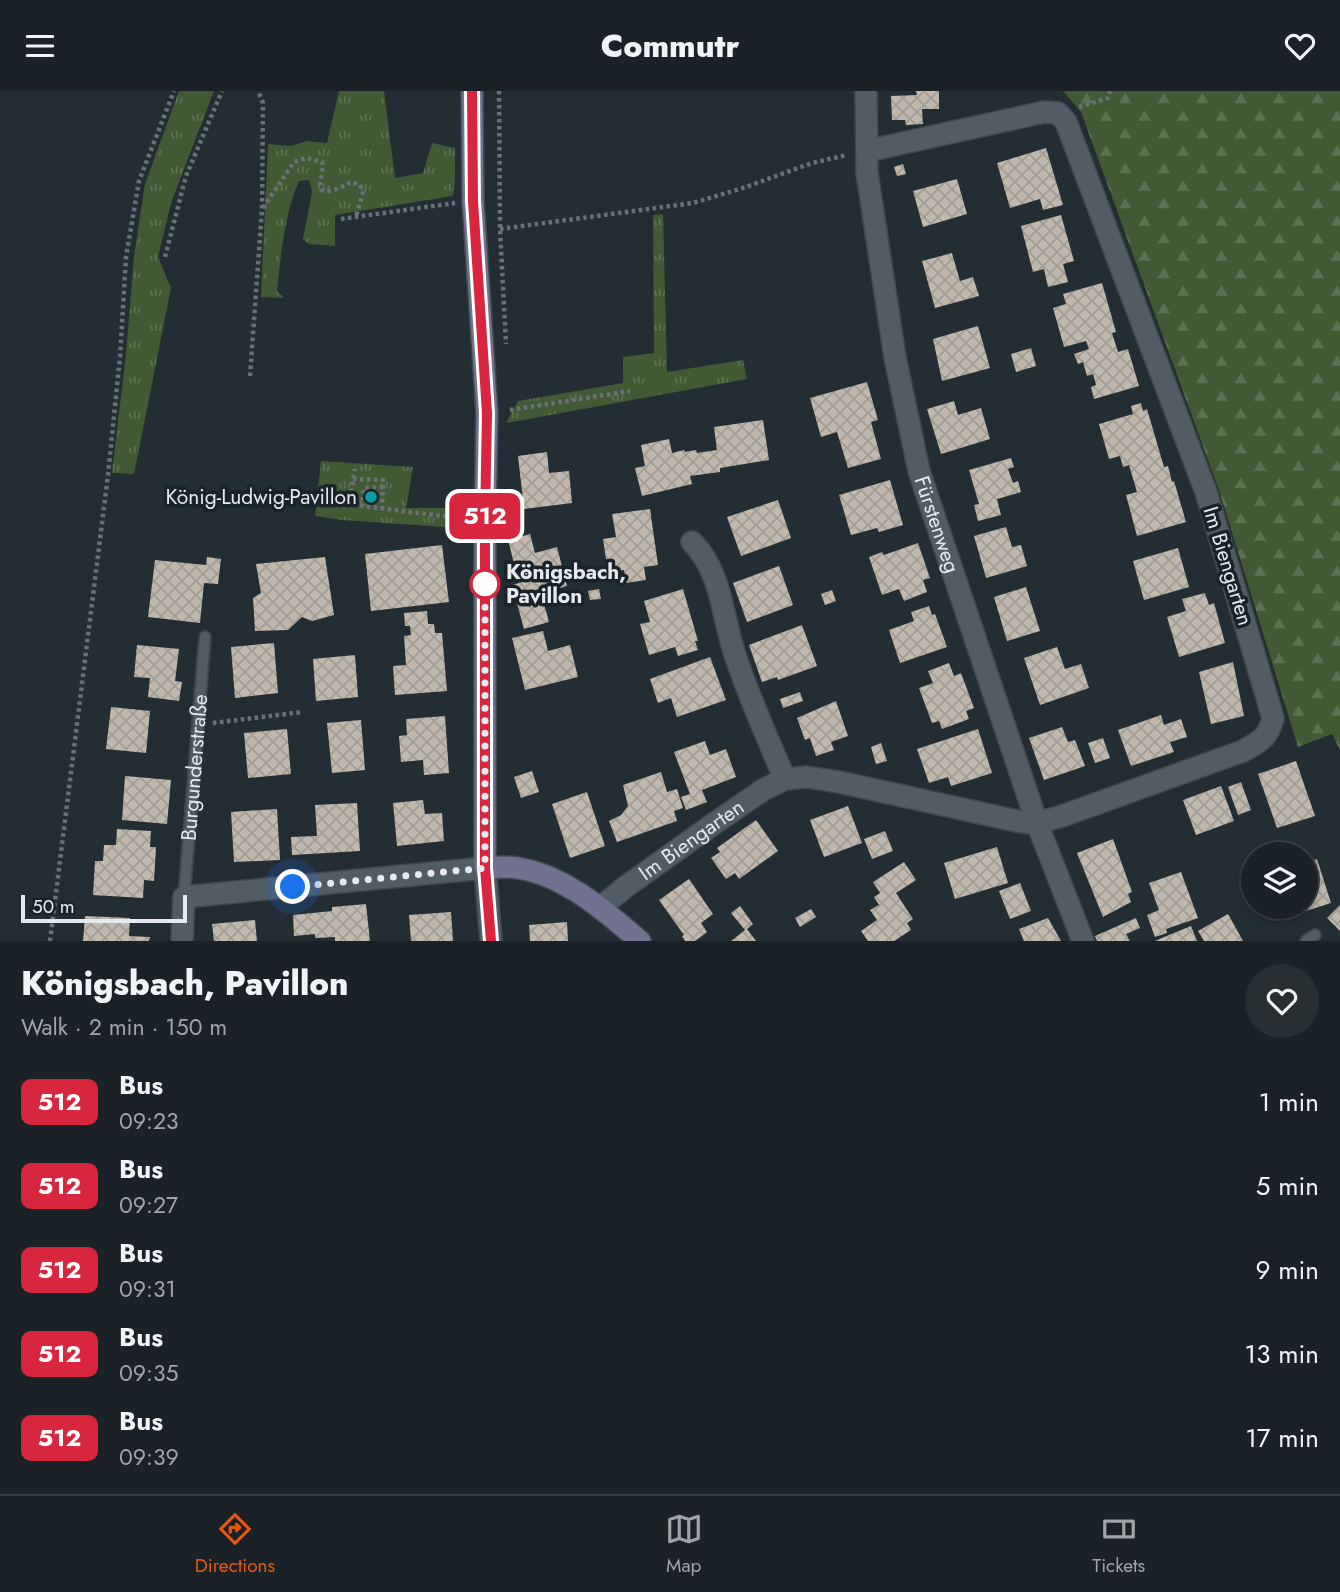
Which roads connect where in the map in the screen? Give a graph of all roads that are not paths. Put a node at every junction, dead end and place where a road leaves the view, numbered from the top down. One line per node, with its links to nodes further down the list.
1 (472, 91): 8 (street)
2 (866, 91): 3 (street, Fürstenweg)
3 (867, 151): 7 (street, Fürstenweg); 7 (street, Im Biengarten)
4 (692, 542): 6 (street)
5 (205, 637): 9 (lane, Burgunderstraße)
6 (785, 779): 7 (street, Im Biengarten); 10 (street, Im Biengarten)
7 (1037, 823): 14 (street, Fürstenweg)
8 (485, 868): 9 (street); 10 (street); 12 (street)
9 (184, 897): 11 (street, Burgunderstraße)
10 (600, 908): 13 (street)
11 (182, 941)
12 (491, 941)
13 (640, 941)
14 (1083, 941)

